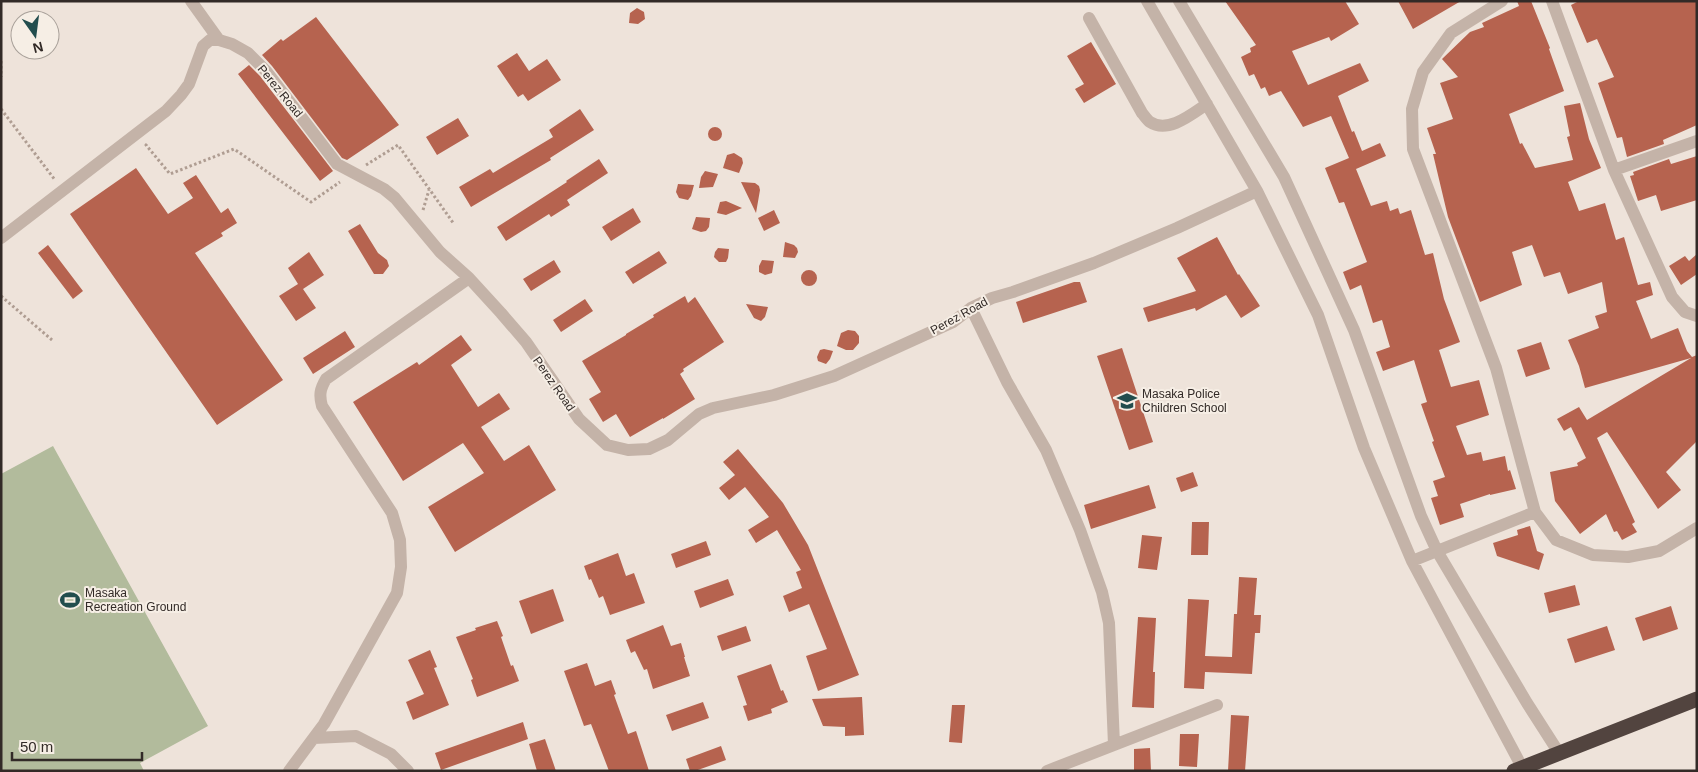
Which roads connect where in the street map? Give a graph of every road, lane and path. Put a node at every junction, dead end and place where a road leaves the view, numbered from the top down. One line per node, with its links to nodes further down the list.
1 (191, 1): 7 (street)
2 (1147, 1): 10 (street)
3 (1179, 1): 27 (street)
4 (1502, 1): 25 (street)
5 (1552, 1): 14 (street)
6 (1089, 18): 10 (street)
7 (219, 40): 15 (street, Perez Road); 16 (street)
8 (1, 61): 9 (path)
9 (1, 77)
10 (1207, 104): 17 (street)
11 (1, 109): 16 (path)
12 (150, 138): 15 (path)
13 (1697, 141): 14 (street)
14 (1614, 170): 23 (street)
15 (353, 172): 18 (path); 20 (street, Perez Road)
16 (63, 190): 19 (street)
17 (1257, 191): 22 (street, Perez Road); 28 (street)
18 (454, 224)
19 (1, 238)
20 (468, 278): 22 (street, Perez Road); 31 (street)
21 (1, 296): 24 (path)
22 (971, 308): 32 (street)
23 (1697, 316)
24 (52, 340)
25 (1536, 512): 26 (street); 27 (street)
26 (1697, 528)
27 (1437, 551): 28 (street); 33 (street)
28 (1412, 561): 34 (street)
29 (1697, 699): 33 (highway)
30 (1217, 705): 32 (street)
31 (314, 738): 35 (street); 36 (street)
32 (1114, 745): 37 (street)
33 (1559, 753): 34 (highway)
34 (1518, 769)
35 (289, 771)
36 (408, 771)
37 (1047, 771)

